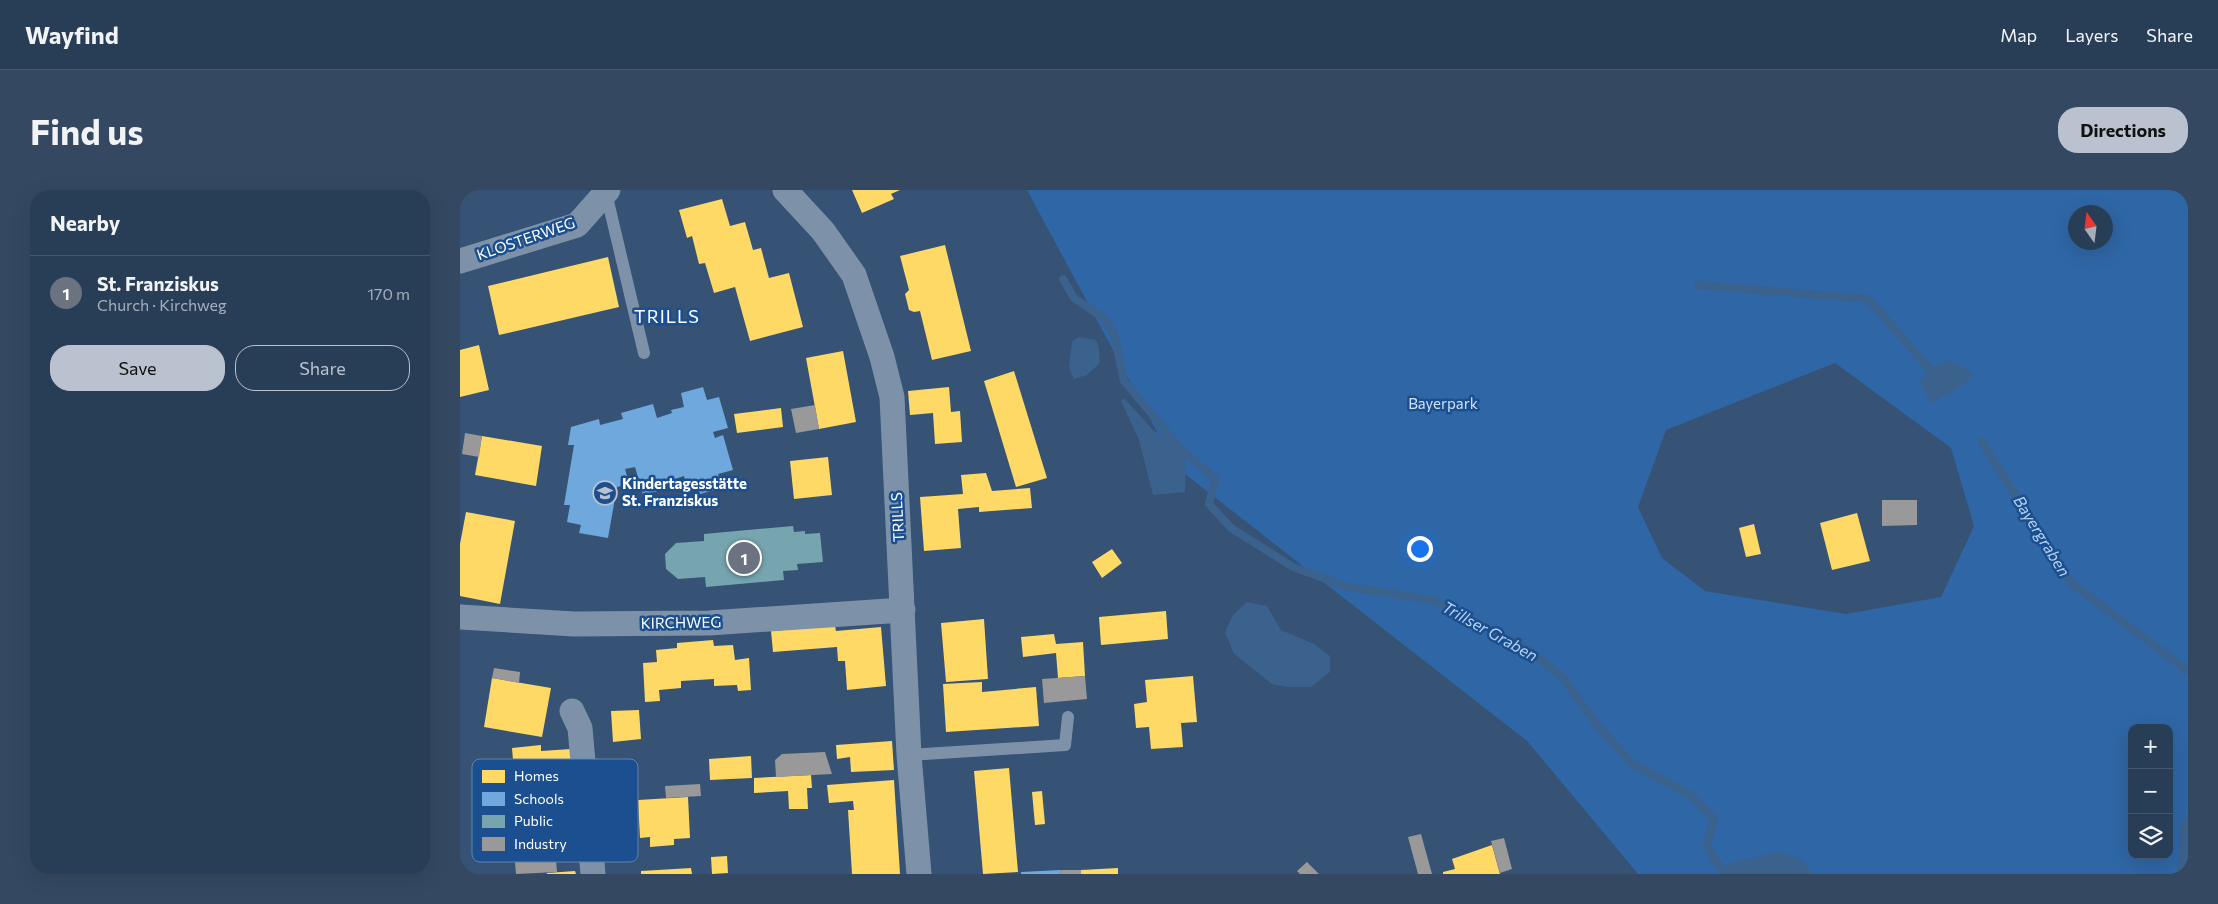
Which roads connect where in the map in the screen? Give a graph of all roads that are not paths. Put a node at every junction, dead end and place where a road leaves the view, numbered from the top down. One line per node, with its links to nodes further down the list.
1 (785, 190): 5 (street, TRILLS)
2 (607, 192): 3 (street, KLOSTERWEG); 4 (lane)
3 (460, 261)
4 (644, 352)
5 (903, 610): 6 (street, KIRCHWEG); 9 (street, TRILLS)
6 (460, 617)
7 (572, 711): 10 (street)
8 (1068, 717): 9 (lane)
9 (909, 755): 11 (street, TRILLS)
10 (583, 759)
11 (919, 874)

